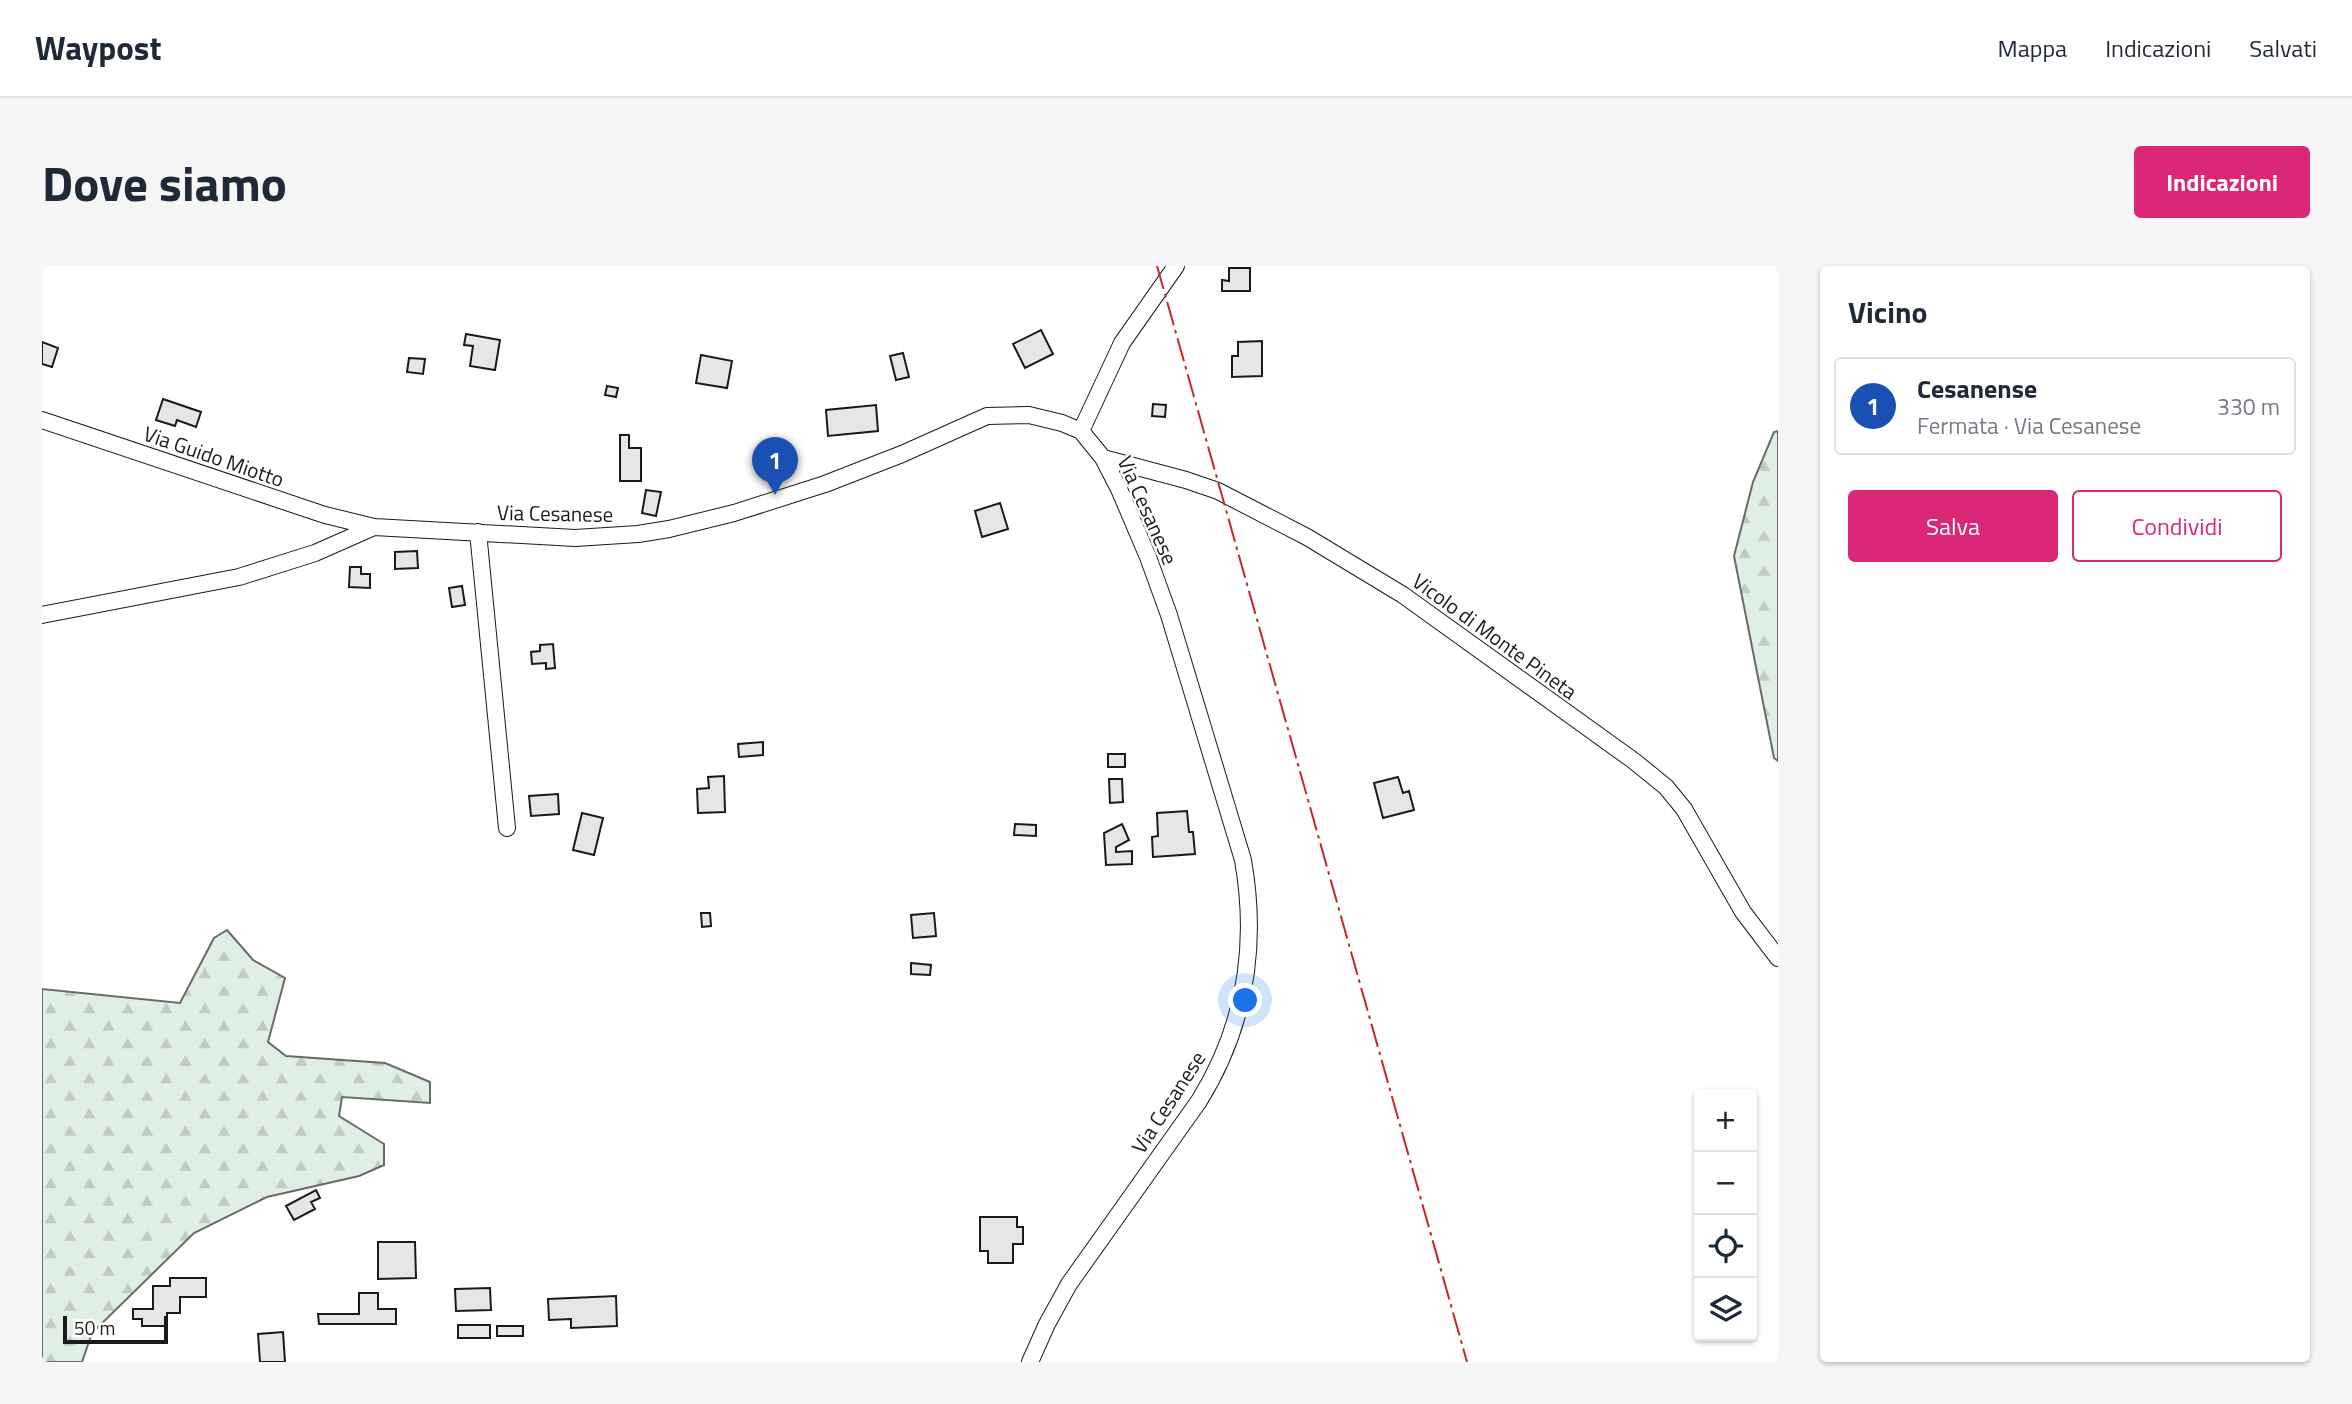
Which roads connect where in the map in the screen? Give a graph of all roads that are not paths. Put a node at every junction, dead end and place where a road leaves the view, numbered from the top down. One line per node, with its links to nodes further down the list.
1 (1176, 266): 3 (street)
2 (42, 420): 5 (street, Via Guido Miotto)
3 (1081, 431): 4 (street, Via Cesanese); 6 (street, Via Cesanese)
4 (1103, 458): 9 (street, Vicolo di Monte Pineta); 10 (street, Via Cesanese)
5 (374, 527): 6 (street, Via Cesanese); 7 (street, Via Cesanese)
6 (478, 533): 8 (street)
7 (42, 615)
8 (507, 828)
9 (1778, 958)
10 (1030, 1362)

